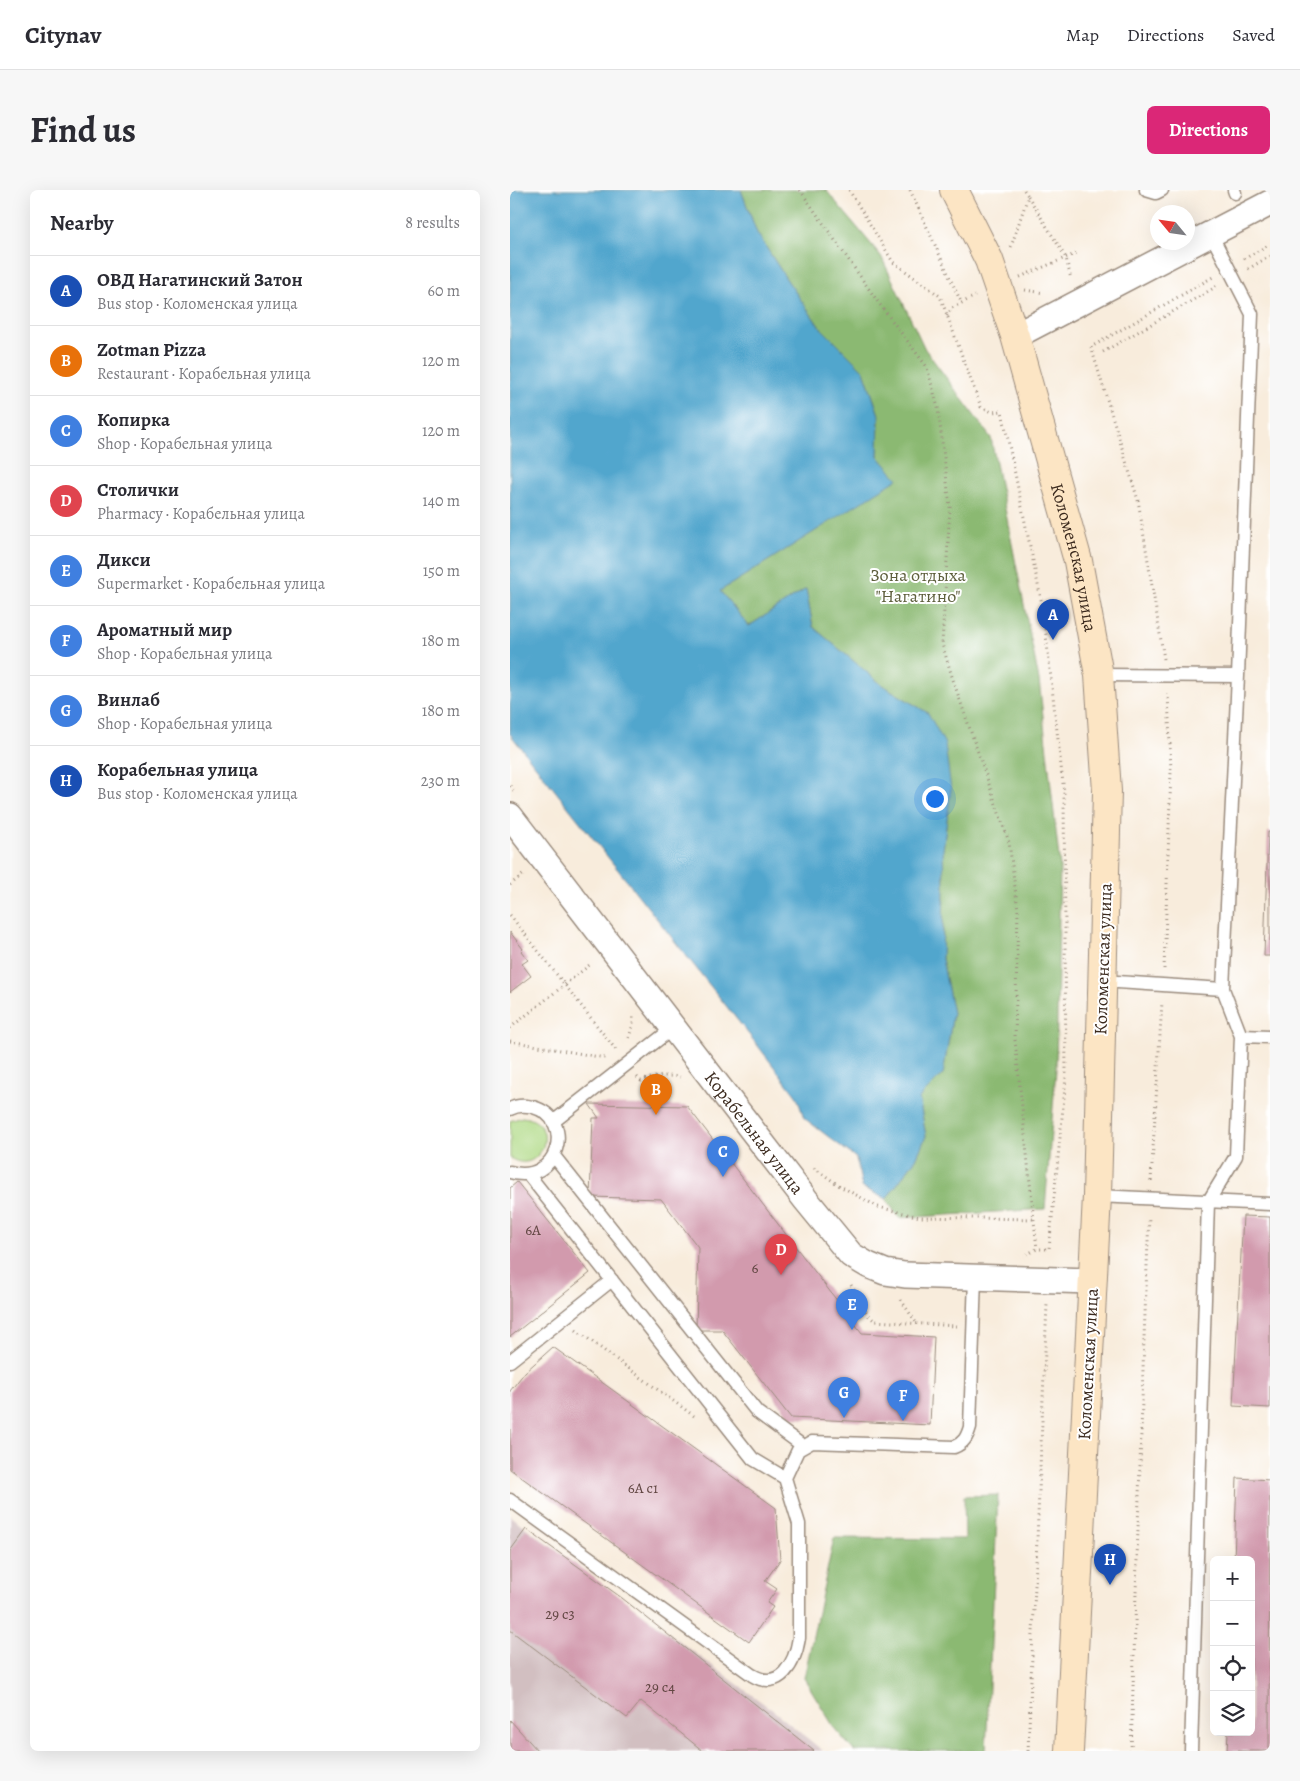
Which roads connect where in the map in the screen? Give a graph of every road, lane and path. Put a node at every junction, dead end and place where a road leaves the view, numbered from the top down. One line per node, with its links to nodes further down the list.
1 (800, 190): 54 (path)
2 (849, 190): 18 (path)
3 (910, 190): 18 (path)
4 (954, 190): 15 (street, Коломенская улица)
5 (1024, 190): 8 (path)
6 (1146, 190): 7 (lane)
7 (1162, 190)
8 (1028, 196): 12 (path); 17 (path)
9 (1270, 204): 10 (street)
10 (1211, 234): 14 (lane); 17 (street)
11 (1270, 244): 14 (path)
12 (1010, 250)
13 (1270, 256): 14 (path)
14 (1231, 273): 20 (path); 22 (path); 23 (lane)
15 (998, 286): 16 (path); 19 (street, Коломенская улица)
16 (1047, 293)
17 (1087, 299): 19 (street)
18 (947, 316): 55 (path)
19 (1015, 336): 21 (street, Коломенская улица)
20 (1102, 352)
21 (1099, 675): 22 (lane); 29 (street, Коломенская улица)
22 (1167, 675): 23 (lane); 30 (path)
23 (1238, 676): 32 (lane)
24 (510, 816): 35 (street, Корабельная улица)
25 (525, 873): 26 (path)
26 (510, 885)
27 (510, 915): 31 (path)
28 (595, 962): 31 (path)
29 (1102, 981): 30 (lane); 50 (street, Коломенская улица)
30 (1163, 984): 32 (lane); 51 (path)
31 (565, 985): 34 (path); 40 (path)
32 (1223, 989): 36 (lane)
33 (633, 1015): 39 (path)
34 (510, 1028)
35 (673, 1028): 42 (lane); 57 (street, Корабельная улица)
36 (1241, 1036): 37 (lane); 52 (lane)
37 (1270, 1037)
38 (510, 1041): 41 (path)
39 (628, 1041)
40 (623, 1046)
41 (610, 1059)
42 (627, 1064): 43 (path); 45 (lane)
43 (684, 1078)
44 (511, 1106): 45 (lane)
45 (553, 1122): 46 (lane)
46 (554, 1156): 49 (lane); 68 (lane)
47 (811, 1166): 54 (path)
48 (510, 1172): 49 (lane)
49 (528, 1174): 59 (lane)
50 (1097, 1196): 51 (lane); 60 (street, Коломенская улица)
51 (1150, 1199): 52 (lane); 73 (path)
52 (1208, 1202): 53 (lane); 74 (lane)
53 (1270, 1204)
54 (1034, 1219): 55 (path)
55 (1037, 1248): 56 (path)
56 (1022, 1256)
57 (975, 1277): 60 (street, Корабельная улица); 65 (lane)
58 (848, 1278): 64 (path)
59 (612, 1280): 63 (lane); 69 (lane)
60 (1091, 1281): 72 (street, Коломенская улица)
61 (898, 1295): 64 (path)
62 (1047, 1301): 71 (path)
63 (561, 1320): 66 (lane); 67 (path)
64 (917, 1324): 65 (path)
65 (974, 1326): 68 (lane)
66 (510, 1361)
67 (697, 1418)
68 (803, 1446): 69 (lane)
69 (785, 1478): 70 (lane)
70 (510, 1500)
71 (1028, 1751)
72 (1069, 1751)
73 (1131, 1751)
74 (1191, 1751)

